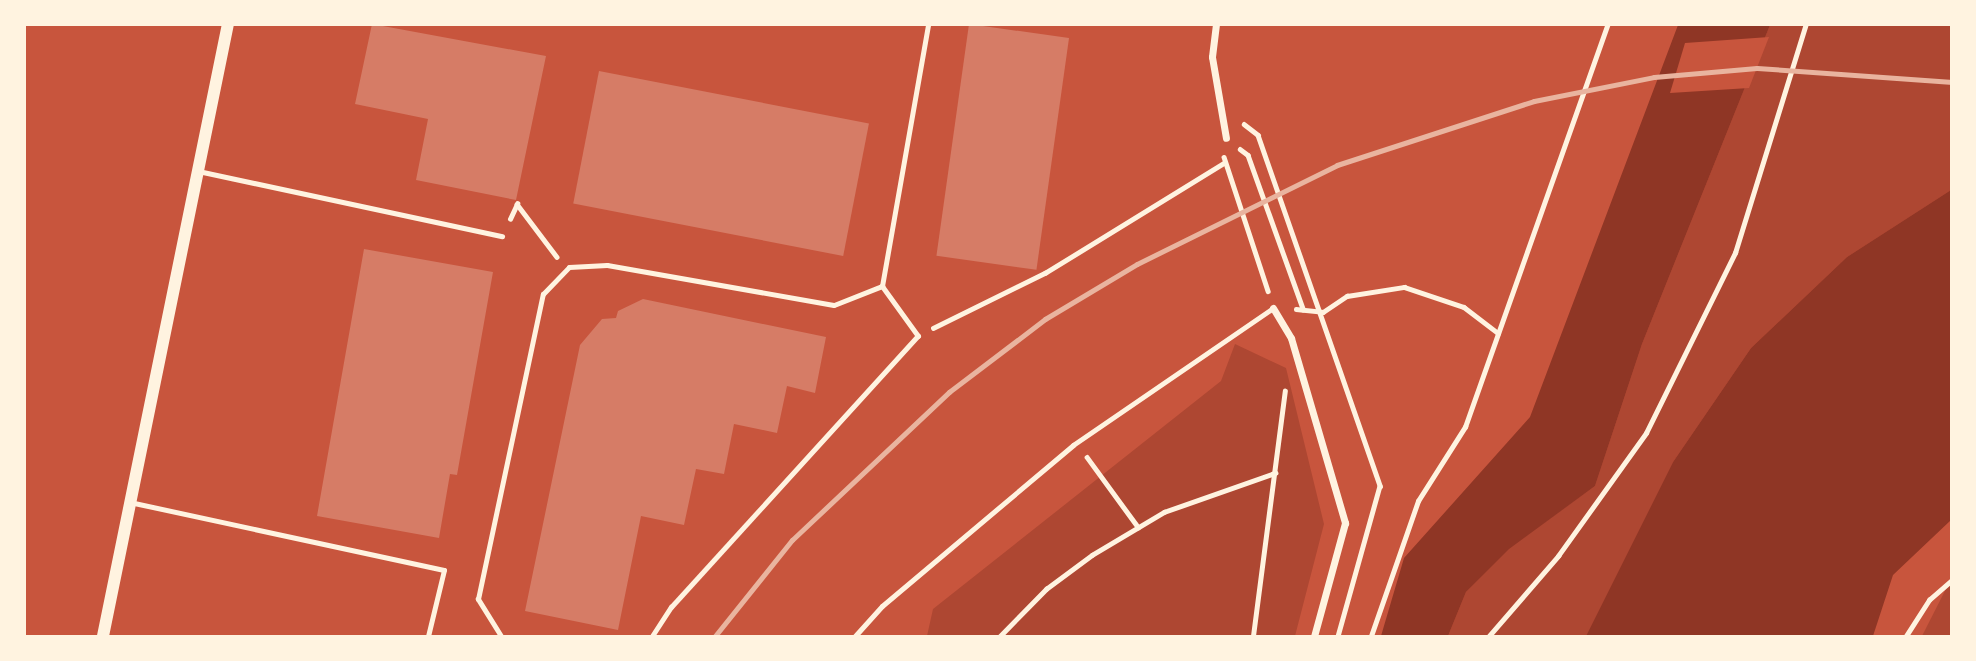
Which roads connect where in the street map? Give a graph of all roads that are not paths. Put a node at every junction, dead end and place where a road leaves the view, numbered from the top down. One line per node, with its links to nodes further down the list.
1 (228, 24): 5 (street)
2 (928, 24): 7 (lane)
3 (1216, 24): 4 (street)
4 (1226, 138)
5 (198, 171): 6 (lane); 9 (street)
6 (502, 236)
7 (881, 286): 12 (lane); 13 (lane)
8 (1273, 308): 14 (lane); 15 (street)
9 (134, 503): 10 (street); 11 (lane)
10 (103, 636)
11 (428, 636)
12 (498, 636)
13 (652, 636)
14 (855, 636)
15 (1314, 636)

